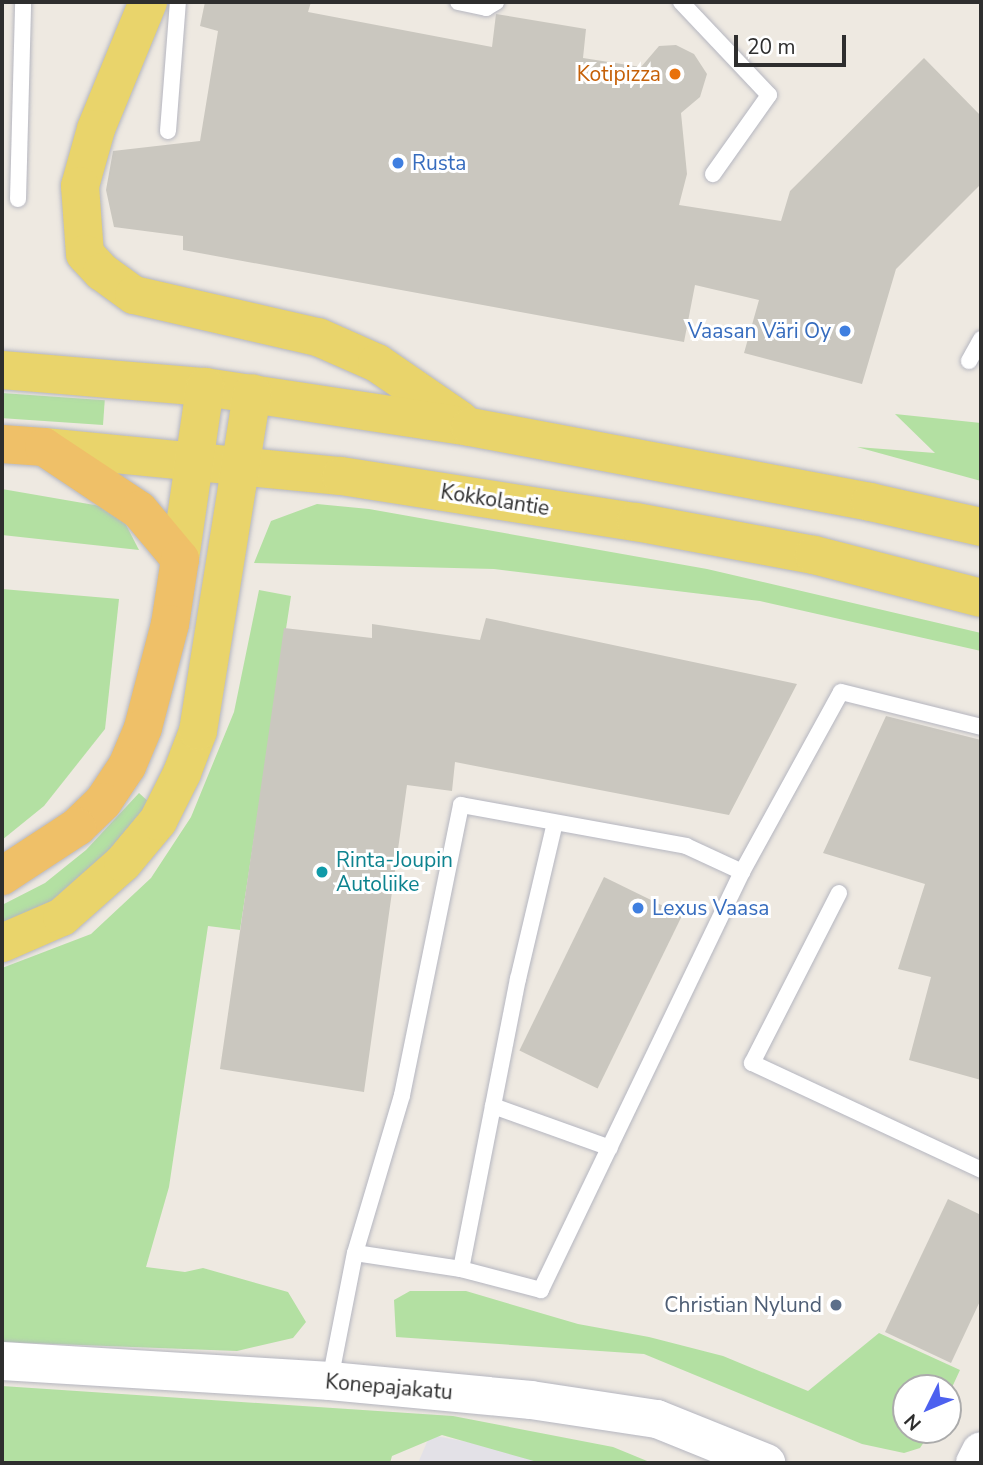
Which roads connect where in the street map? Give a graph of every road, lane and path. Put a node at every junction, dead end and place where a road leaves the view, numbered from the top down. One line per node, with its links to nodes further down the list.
1 (23, 2): 9 (lane)
2 (148, 2): 15 (main road)
3 (178, 2): 7 (lane)
4 (458, 2): 5 (lane)
5 (496, 2)
6 (681, 2): 8 (lane)
7 (168, 131)
8 (713, 174)
9 (18, 199)
10 (981, 339): 11 (lane)
11 (969, 361)
12 (2, 370): 13 (main road)
13 (205, 387): 14 (main road); 18 (main road)
14 (252, 393): 15 (main road); 19 (main road)
15 (470, 426): 20 (main road)
16 (2, 443): 17 (highway, Kokkolantie)
17 (44, 447): 18 (main road, Kokkolantie); 21 (highway)
18 (194, 461): 19 (main road, Kokkolantie); 21 (main road)
19 (242, 466): 22 (main road, Kokkolantie); 28 (main road)
20 (981, 527)
21 (180, 559): 26 (highway)
22 (981, 598)
23 (981, 727): 25 (lane)
24 (555, 823): 25 (lane); 29 (lane); 32 (lane)
25 (742, 872): 30 (lane)
26 (2, 876)
27 (839, 893): 31 (lane)
28 (2, 943)
29 (494, 1106): 30 (lane); 33 (lane)
30 (610, 1147): 33 (lane)
31 (981, 1170)
32 (355, 1253): 33 (lane); 35 (lane)
33 (461, 1269)
34 (2, 1362): 35 (street, Konepajakatu)
35 (330, 1381): 37 (street, Konepajakatu)
36 (981, 1451): 38 (street)
37 (766, 1463)
38 (975, 1463)

